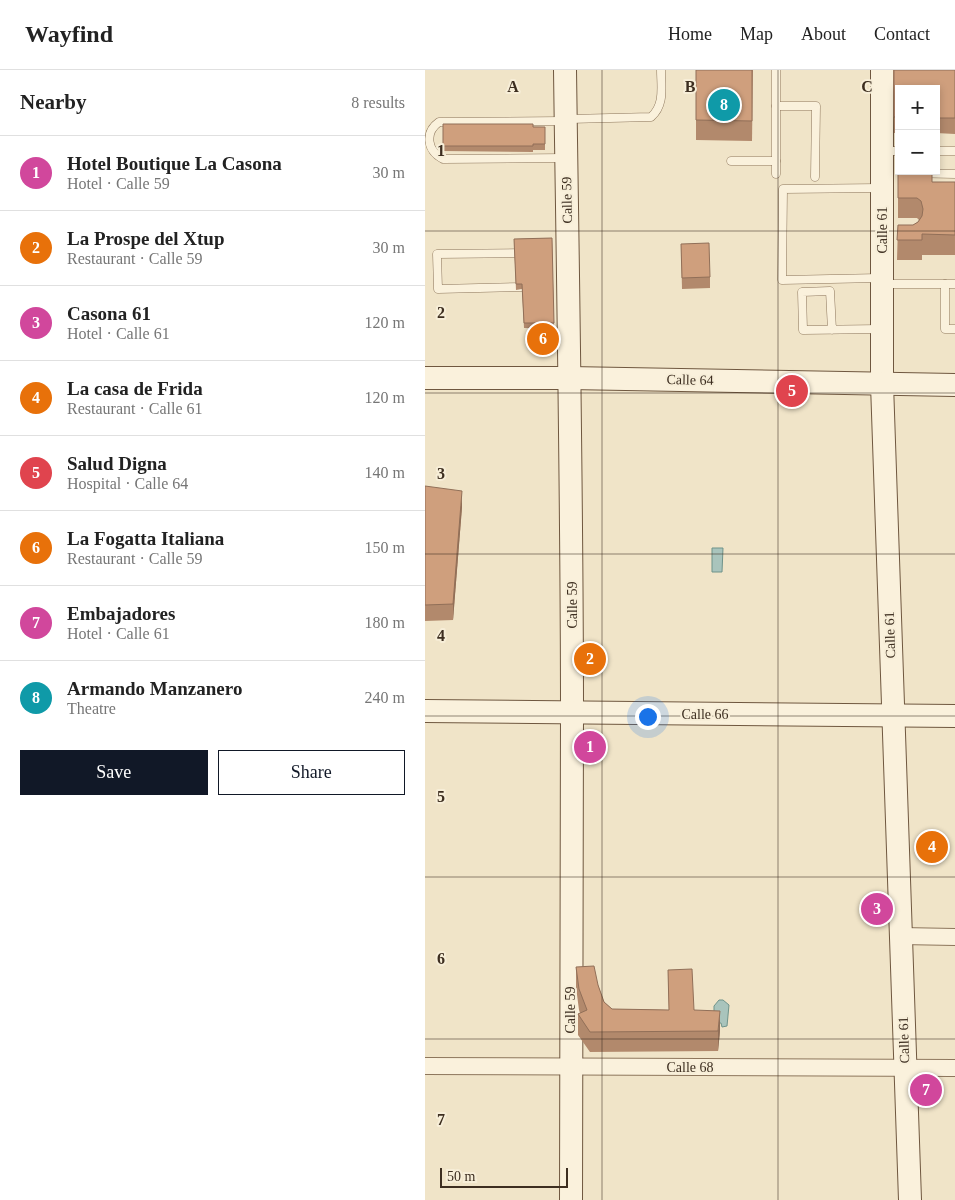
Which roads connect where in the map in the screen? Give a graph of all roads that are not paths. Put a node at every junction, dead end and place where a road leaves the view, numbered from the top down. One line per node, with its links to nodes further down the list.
1 (565, 70): 6 (street, Calle 59)
2 (661, 70): 6 (lane)
3 (776, 70): 5 (lane)
4 (882, 70): 7 (street, Calle 61)
5 (776, 106): 12 (lane); 16 (lane)
6 (566, 120): 10 (street, Calle 59); 10 (lane)
7 (890, 151): 17 (street, Calle 61)
8 (940, 151): 9 (lane)
9 (955, 152)
10 (567, 158): 27 (street, Calle 59)
11 (731, 161): 12 (lane)
12 (776, 161): 13 (lane)
13 (776, 174)
14 (940, 174): 15 (lane)
15 (955, 174)
16 (815, 177)
17 (882, 188): 19 (street, Calle 61); 19 (lane)
18 (532, 253): 22 (lane)
19 (882, 281): 20 (lane); 23 (street, Calle 61)
20 (945, 284): 21 (lane); 24 (lane)
21 (955, 284)
22 (534, 287)
23 (883, 329): 25 (lane); 28 (street, Calle 61)
24 (955, 329)
25 (832, 330): 25 (lane)
26 (425, 378): 27 (street, Calle 64)
27 (570, 378): 28 (street, Calle 64); 31 (street, Calle 59)
28 (882, 384): 29 (street, Calle 64); 32 (street, Calle 61)
29 (955, 385)
30 (425, 711): 31 (street, Calle 66)
31 (572, 713): 32 (street, Calle 66); 37 (street, Calle 59)
32 (893, 715): 33 (street, Calle 66); 34 (street, Calle 61)
33 (955, 716)
34 (901, 936): 35 (street); 38 (street, Calle 61)
35 (955, 937)
36 (425, 1066): 37 (street, Calle 68)
37 (570, 1067): 38 (street, Calle 68); 40 (street, Calle 59)
38 (905, 1068): 39 (street, Calle 68); 41 (street, Calle 61)
39 (955, 1068)
40 (571, 1200)
41 (910, 1200)

